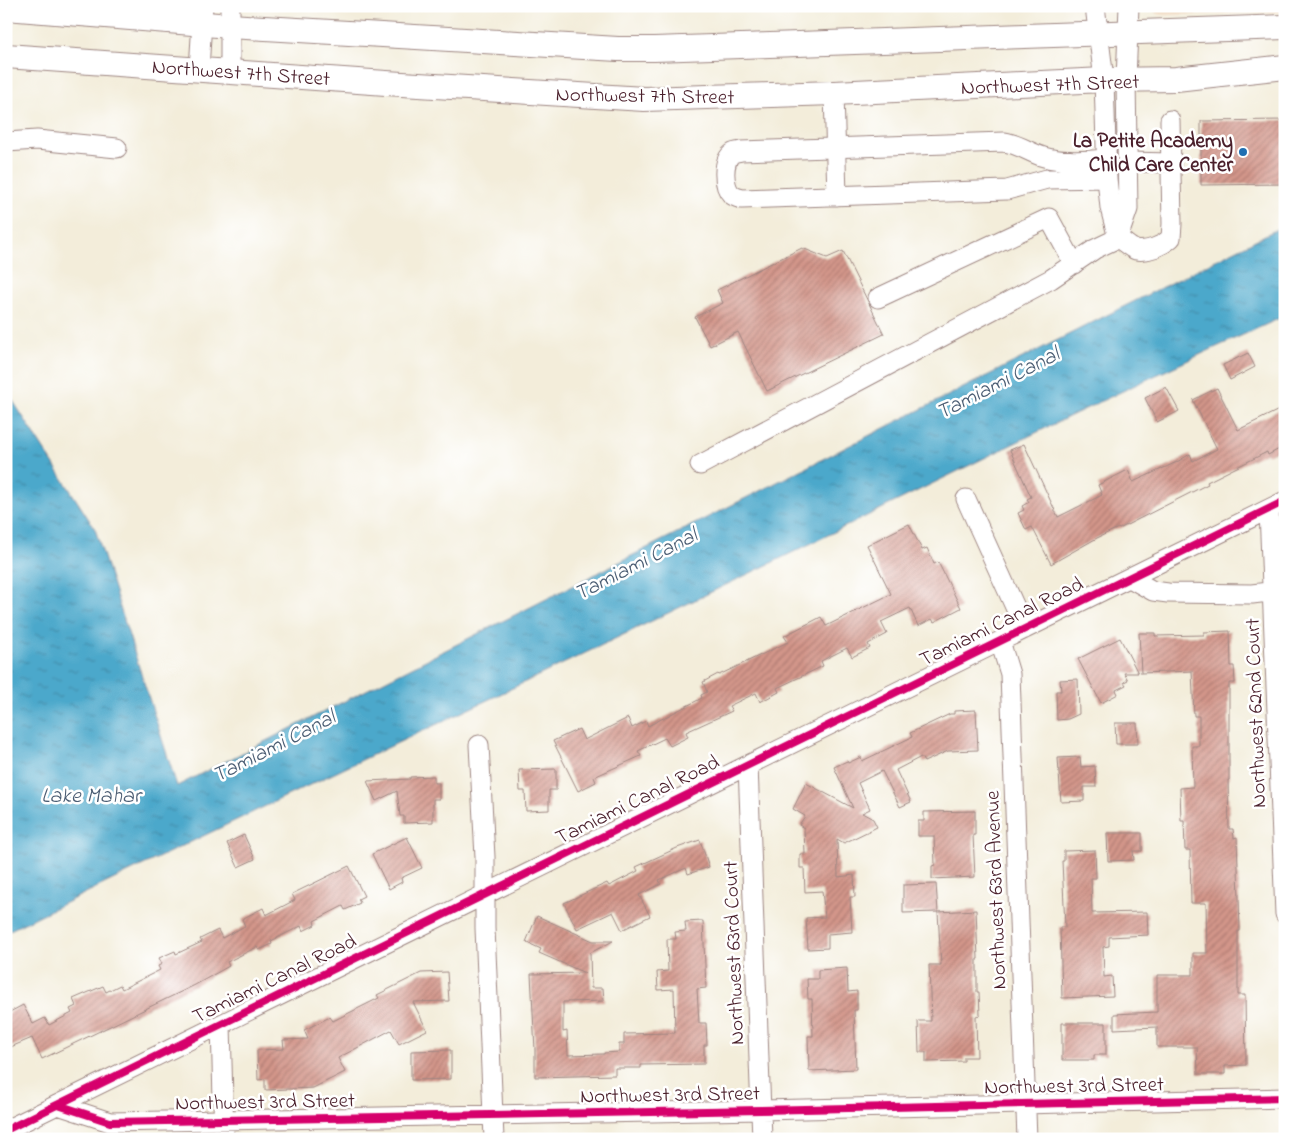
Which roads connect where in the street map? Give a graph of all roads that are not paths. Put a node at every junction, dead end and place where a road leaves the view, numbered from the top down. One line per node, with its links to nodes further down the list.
1 (1095, 6): 8 (street)
2 (1129, 6): 7 (street)
3 (6, 8): 4 (main road)
4 (202, 15): 5 (main road); 11 (street)
5 (230, 16): 8 (main road); 12 (street)
6 (1285, 27): 7 (main road)
7 (1128, 32): 8 (main road); 13 (street)
8 (1097, 33): 13 (street)
9 (6, 56): 11 (main road, Northwest 7th Street)
10 (1285, 67): 13 (main road, Northwest 7th Street)
11 (199, 69): 12 (main road, Northwest 7th Street)
12 (230, 71): 14 (main road, Northwest 7th Street)
13 (1115, 80): 14 (main road, Northwest 7th Street); 20 (street); 22 (street)
14 (834, 93): 18 (street)
15 (1170, 120): 21 (street)
16 (6, 142): 17 (street)
17 (118, 148)
18 (835, 149): 19 (street); 24 (street); 24 (street)
19 (1034, 154): 22 (street); 23 (street)
20 (1128, 162): 21 (street); 25 (street)
21 (1171, 163): 25 (street)
22 (1107, 169): 23 (street); 25 (street)
23 (1033, 182): 24 (street)
24 (837, 196)
25 (1118, 238): 26 (street)
26 (1074, 264): 27 (street); 28 (street)
27 (878, 298)
28 (700, 465)
29 (966, 499): 33 (street)
30 (1277, 506): 31 (street, Tamiami Canal Road); 32 (street, Northwest 62nd Court)
31 (1130, 578): 32 (street); 33 (street, Tamiami Canal Road)
32 (1279, 591): 38 (street, Northwest 62nd Court)
33 (1025, 629): 34 (street, Tamiami Canal Road)
34 (1000, 641): 36 (street, Tamiami Canal Road); 41 (street, Northwest 63rd Avenue)
35 (479, 745): 37 (street)
36 (748, 765): 37 (street, Tamiami Canal Road); 43 (street, Northwest 63rd Court)
37 (485, 894): 39 (street, Tamiami Canal Road); 44 (street)
38 (1285, 914)
39 (221, 1024): 42 (street, Tamiami Canal Road); 45 (street)
40 (1285, 1098): 41 (street, Northwest 3rd Street)
41 (1025, 1103): 43 (street, Northwest 3rd Street); 50 (street, Northwest 63rd Avenue)
42 (58, 1104): 45 (street, Northwest 3rd Street); 46 (street, Tamiami Canal Road)
43 (761, 1110): 44 (street, Northwest 3rd Street); 49 (street, Northwest 63rd Court)
44 (493, 1114): 45 (street, Northwest 3rd Street); 48 (street)
45 (224, 1120): 47 (street)
46 (6, 1130)
47 (224, 1139)
48 (494, 1139)
49 (762, 1139)
50 (1027, 1139)

